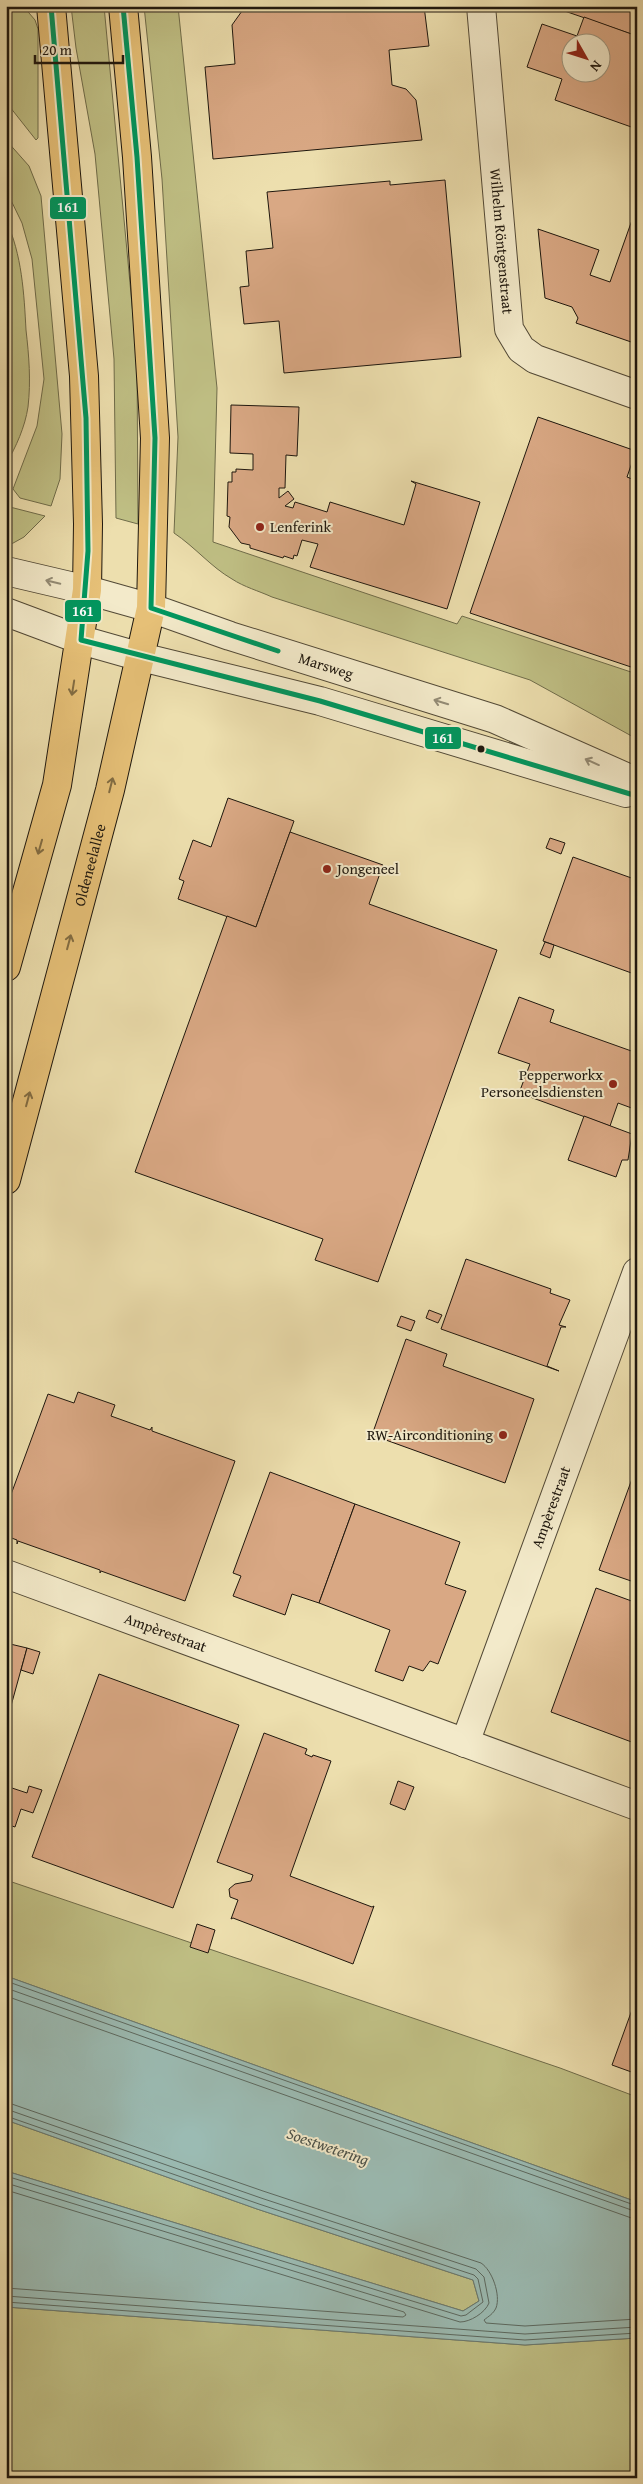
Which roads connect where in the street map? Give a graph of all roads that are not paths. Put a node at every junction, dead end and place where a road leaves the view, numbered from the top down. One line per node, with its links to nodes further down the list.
1 (51, 6): 6 (main road)
2 (123, 6): 7 (main road, Oldeneelallee)
3 (481, 6): 4 (street, Wilhelm Röntgenstraat)
4 (637, 394)
5 (6, 572): 6 (street, Marsweg, one-way to 5)
6 (87, 590): 7 (street, Marsweg); 9 (main road)
7 (151, 608): 10 (main road, Oldeneelallee); 11 (street, Marsweg, one-way to 7)
8 (6, 612): 9 (street)
9 (81, 640): 10 (street); 13 (main road, one-way to 13)
10 (141, 657): 12 (street); 14 (main road, Oldeneelallee, one-way to 10)
11 (637, 782)
12 (637, 796)
13 (6, 967)
14 (6, 1180)
15 (637, 1272): 17 (street, Ampèrestraat)
16 (6, 1574): 17 (street, Ampèrestraat)
17 (465, 1743): 18 (street, Ampèrestraat)
18 (637, 1806)

